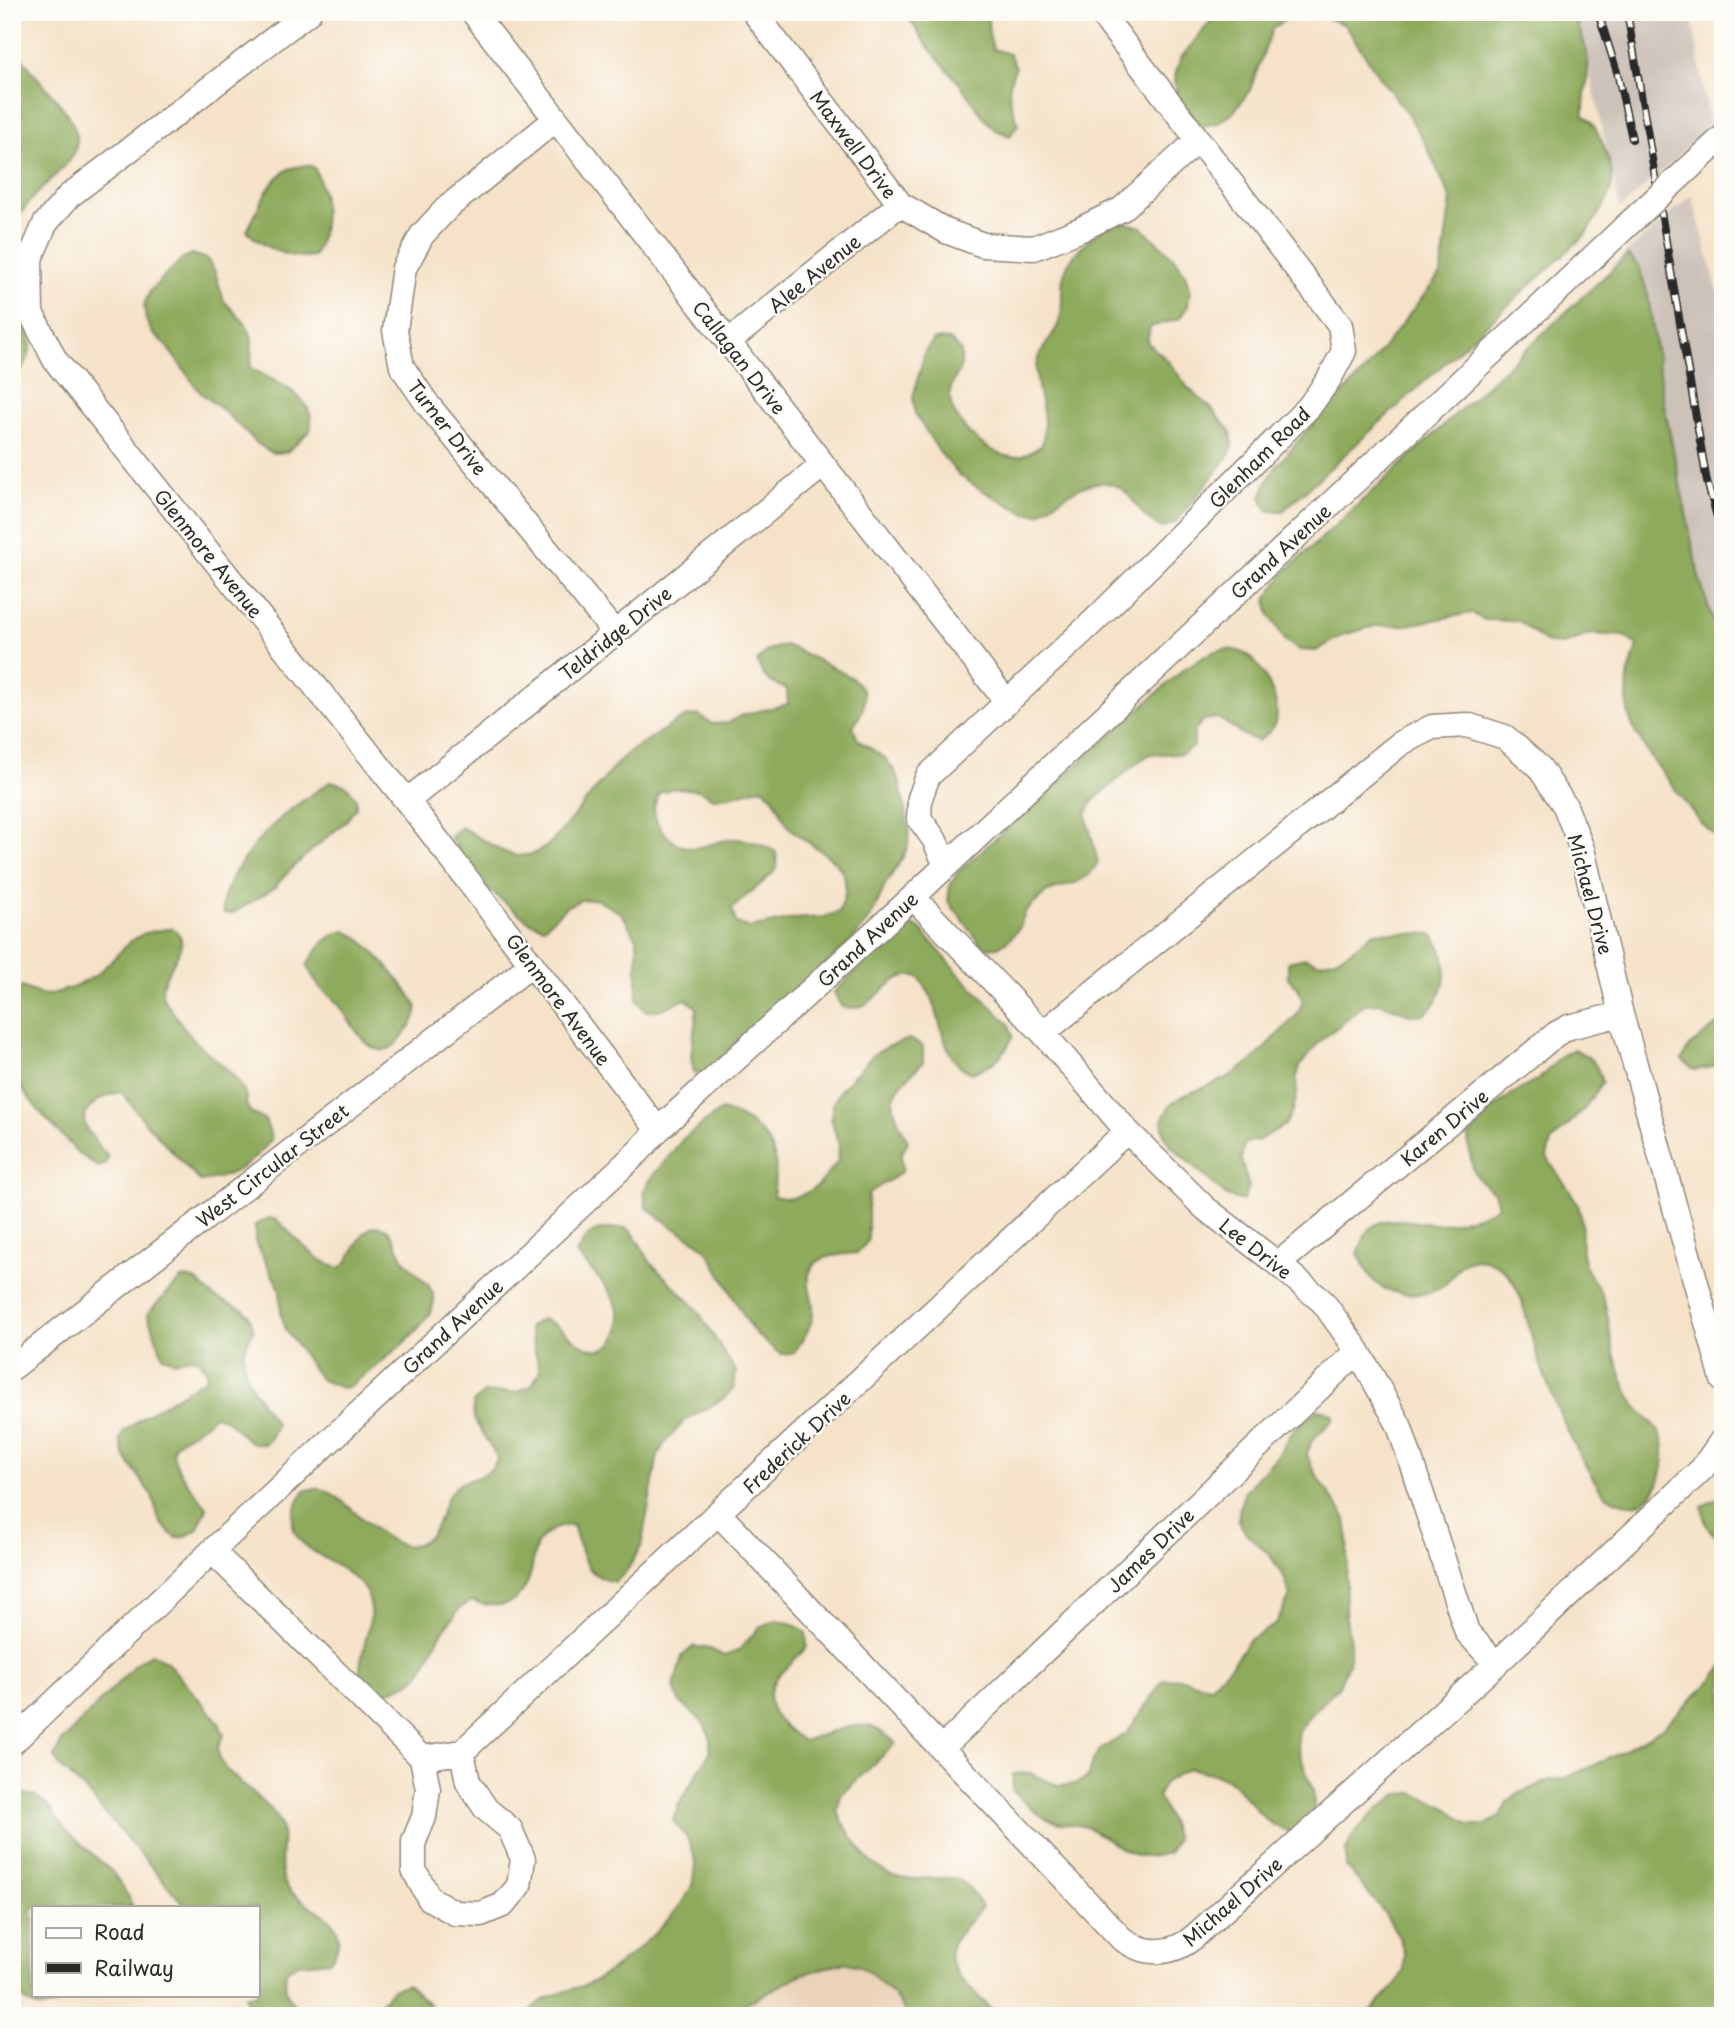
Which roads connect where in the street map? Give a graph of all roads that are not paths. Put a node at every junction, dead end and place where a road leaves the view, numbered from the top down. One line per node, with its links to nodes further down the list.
1 (310, 12): 13 (street, Glenmore Avenue)
2 (473, 12): 5 (street, Callagan Drive)
3 (754, 12): 8 (street, Maxwell Drive)
4 (1100, 12): 7 (street, Glenham Road)
5 (556, 119): 9 (street, Callagan Drive); 11 (street, Turner Drive)
6 (1723, 137): 14 (street, Grand Avenue, bridge)
7 (1198, 140): 8 (street, Maxwell Drive); 12 (street, Glenham Road)
8 (900, 204): 9 (street, Alee Avenue)
9 (728, 342): 10 (street, Callagan Drive)
10 (823, 465): 11 (street, Teldridge Drive); 12 (street, Callagan Drive)
11 (614, 632): 13 (street, Teldridge Drive)
12 (1006, 701): 14 (street, Glenham Road)
13 (407, 801): 16 (street, Glenmore Avenue)
14 (946, 865): 15 (street, Grand Avenue)
15 (913, 897): 18 (street, Lee Drive); 19 (street, Grand Avenue)
16 (532, 964): 19 (street, Glenmore Avenue); 23 (street, West Circular Street)
17 (1621, 1014): 18 (street, Michael Drive); 21 (street, Karen Drive); 24 (street, Michael Drive)
18 (1043, 1033): 20 (street, Lee Drive)
19 (658, 1130): 27 (street, Grand Avenue)
20 (1127, 1131): 21 (street, Lee Drive); 26 (street, Frederick Drive)
21 (1278, 1264): 22 (street, Lee Drive)
22 (1358, 1351): 28 (street, Lee Drive); 30 (street, James Drive)
23 (12, 1368)
24 (1723, 1380)
25 (1723, 1439): 28 (street, Michael Drive)
26 (719, 1514): 30 (street, Michael Drive); 31 (street, Frederick Drive)
27 (212, 1551): 29 (street, Grand Avenue); 32 (street)
28 (1496, 1664): 30 (street, Michael Drive)
29 (12, 1743)
30 (942, 1748)
31 (463, 1752): 32 (street); 32 (street)
32 (422, 1758)

